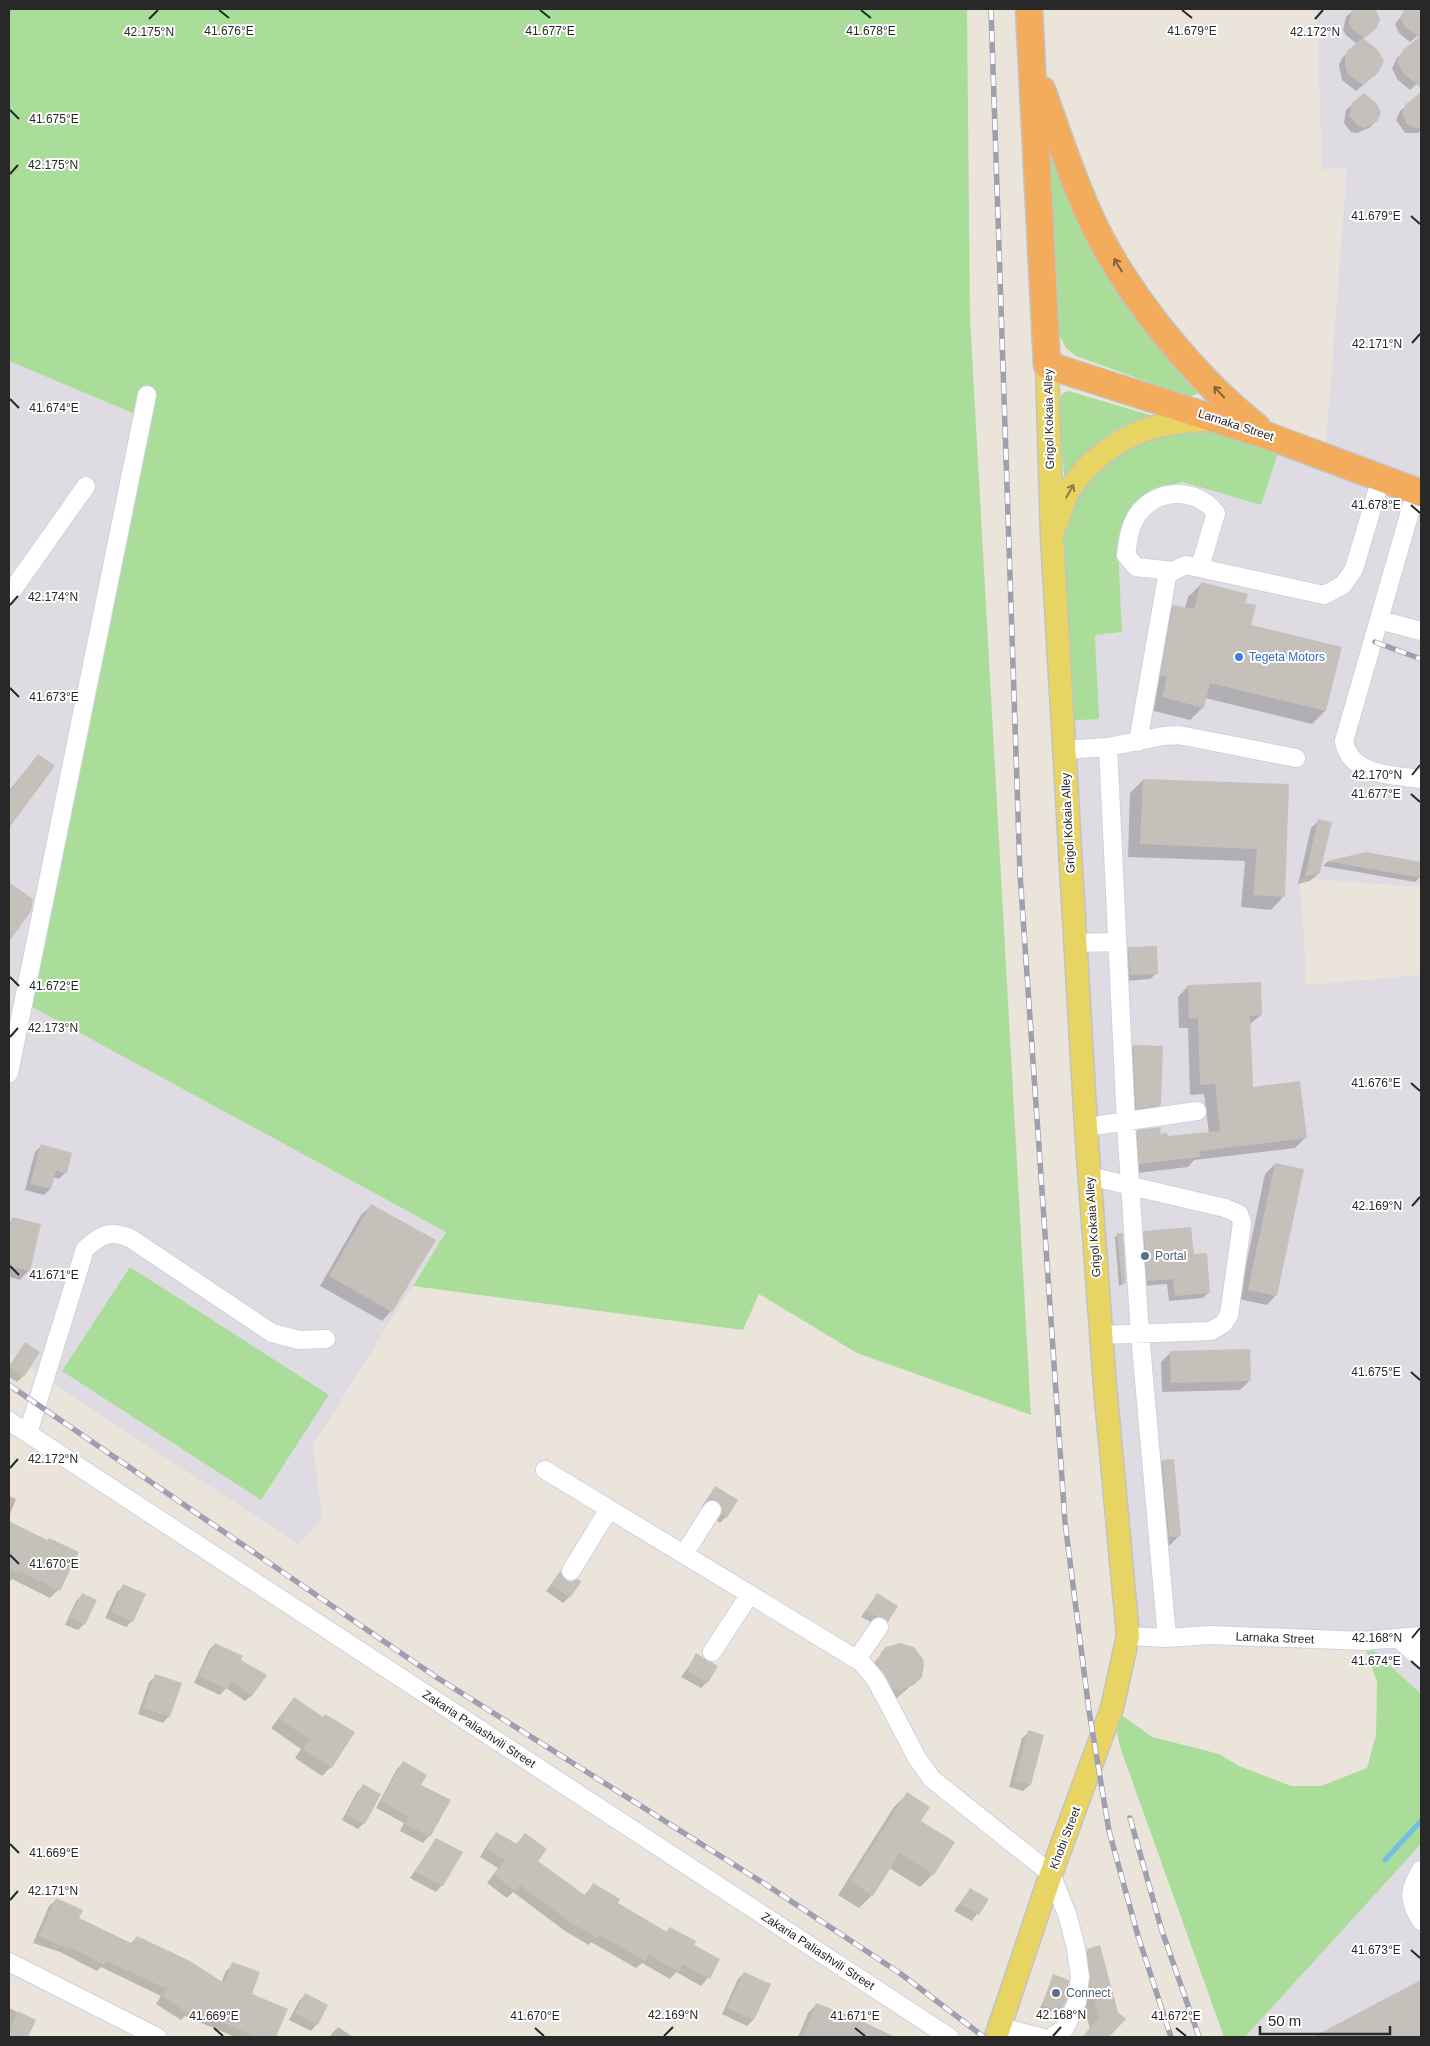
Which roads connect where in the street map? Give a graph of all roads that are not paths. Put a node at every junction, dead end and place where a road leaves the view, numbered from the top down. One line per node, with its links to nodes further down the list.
1 (1029, 9): 2 (highway, Grigol Kokaia Alley)
2 (1033, 66): 3 (highway, Grigol Kokaia Alley); 6 (highway, one-way to 2)
3 (1047, 365): 5 (highway, Larnaka Street); 10 (main road, Grigol Kokaia Alley)
4 (147, 395): 23 (street)
5 (1216, 419): 6 (highway, Larnaka Street); 10 (main road, one-way to 5)
6 (1268, 436): 7 (highway, Larnaka Street)
7 (1381, 478): 9 (highway, Larnaka Street); 11 (street)
8 (86, 486): 13 (street)
9 (1419, 492): 14 (street)
10 (1052, 536): 18 (main road, Grigol Kokaia Alley)
11 (1200, 567): 12 (street); 12 (street)
12 (1173, 571): 16 (street)
13 (9, 595)
14 (1379, 620): 15 (street); 20 (street)
15 (1421, 631)
16 (1138, 742): 17 (street); 19 (street)
17 (1108, 748): 18 (street); 21 (street)
18 (1064, 750): 22 (main road, Grigol Kokaia Alley)
19 (1296, 758)
20 (1421, 779)
21 (1117, 942): 22 (street); 25 (street)
22 (1075, 943): 26 (main road, Grigol Kokaia Alley)
23 (9, 1073)
24 (1197, 1111): 25 (street)
25 (1126, 1123): 26 (street); 28 (street)
26 (1086, 1127): 27 (main road, Grigol Kokaia Alley)
27 (1089, 1176): 28 (street); 30 (main road, Grigol Kokaia Alley)
28 (1131, 1185): 29 (street); 29 (street)
29 (1140, 1334): 30 (street); 43 (street)
30 (1101, 1335): 41 (main road, Grigol Kokaia Alley)
31 (326, 1339): 33 (street)
32 (9, 1421): 33 (street, Zakaria Paliashvili Street)
33 (28, 1433): 54 (street, Zakaria Paliashvili Street)
34 (545, 1470): 35 (street)
35 (609, 1509): 37 (street); 38 (street)
36 (712, 1510): 37 (street)
37 (684, 1554): 39 (street)
38 (571, 1571)
39 (750, 1594): 45 (street); 47 (street)
40 (879, 1627): 47 (street)
41 (1128, 1636): 43 (street, Larnaka Street); 49 (main road, Khobi Street)
42 (1421, 1636): 44 (street, Larnaka Street)
43 (1167, 1638): 44 (street, Larnaka Street)
44 (1398, 1638): 46 (street)
45 (712, 1652)
46 (1421, 1658)
47 (857, 1659): 49 (street)
48 (1421, 1870): 50 (street)
49 (1051, 1874): 52 (main road, Khobi Street); 56 (street)
50 (1421, 1921)
51 (9, 1962): 53 (street)
52 (998, 2032): 55 (street)
53 (157, 2037)
54 (949, 2037)
55 (1040, 2037)
56 (1052, 2037)

